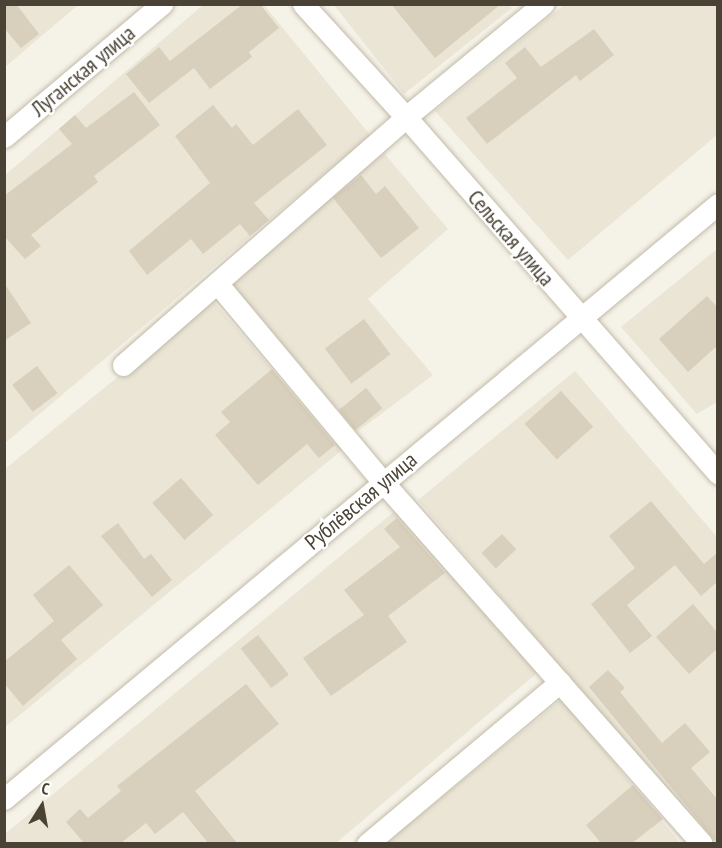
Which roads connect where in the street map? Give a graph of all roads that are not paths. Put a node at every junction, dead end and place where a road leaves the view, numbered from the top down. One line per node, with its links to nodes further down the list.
1 (162, 4): 5 (street, Луганская улица)
2 (303, 4): 4 (street, Сельская улица)
3 (543, 4): 4 (street)
4 (406, 117): 7 (street); 8 (street, Сельская улица)
5 (4, 137)
6 (717, 204): 8 (street, Рублёвская улица)
7 (216, 283): 9 (street); 11 (street)
8 (580, 318): 10 (street, Сельская улица); 11 (street, Рублёвская улица)
9 (123, 365)
10 (717, 474)
11 (383, 482): 12 (street); 13 (street, Рублёвская улица)
12 (560, 682): 14 (street); 15 (street)
13 (4, 799)
14 (367, 843)
15 (702, 843)

